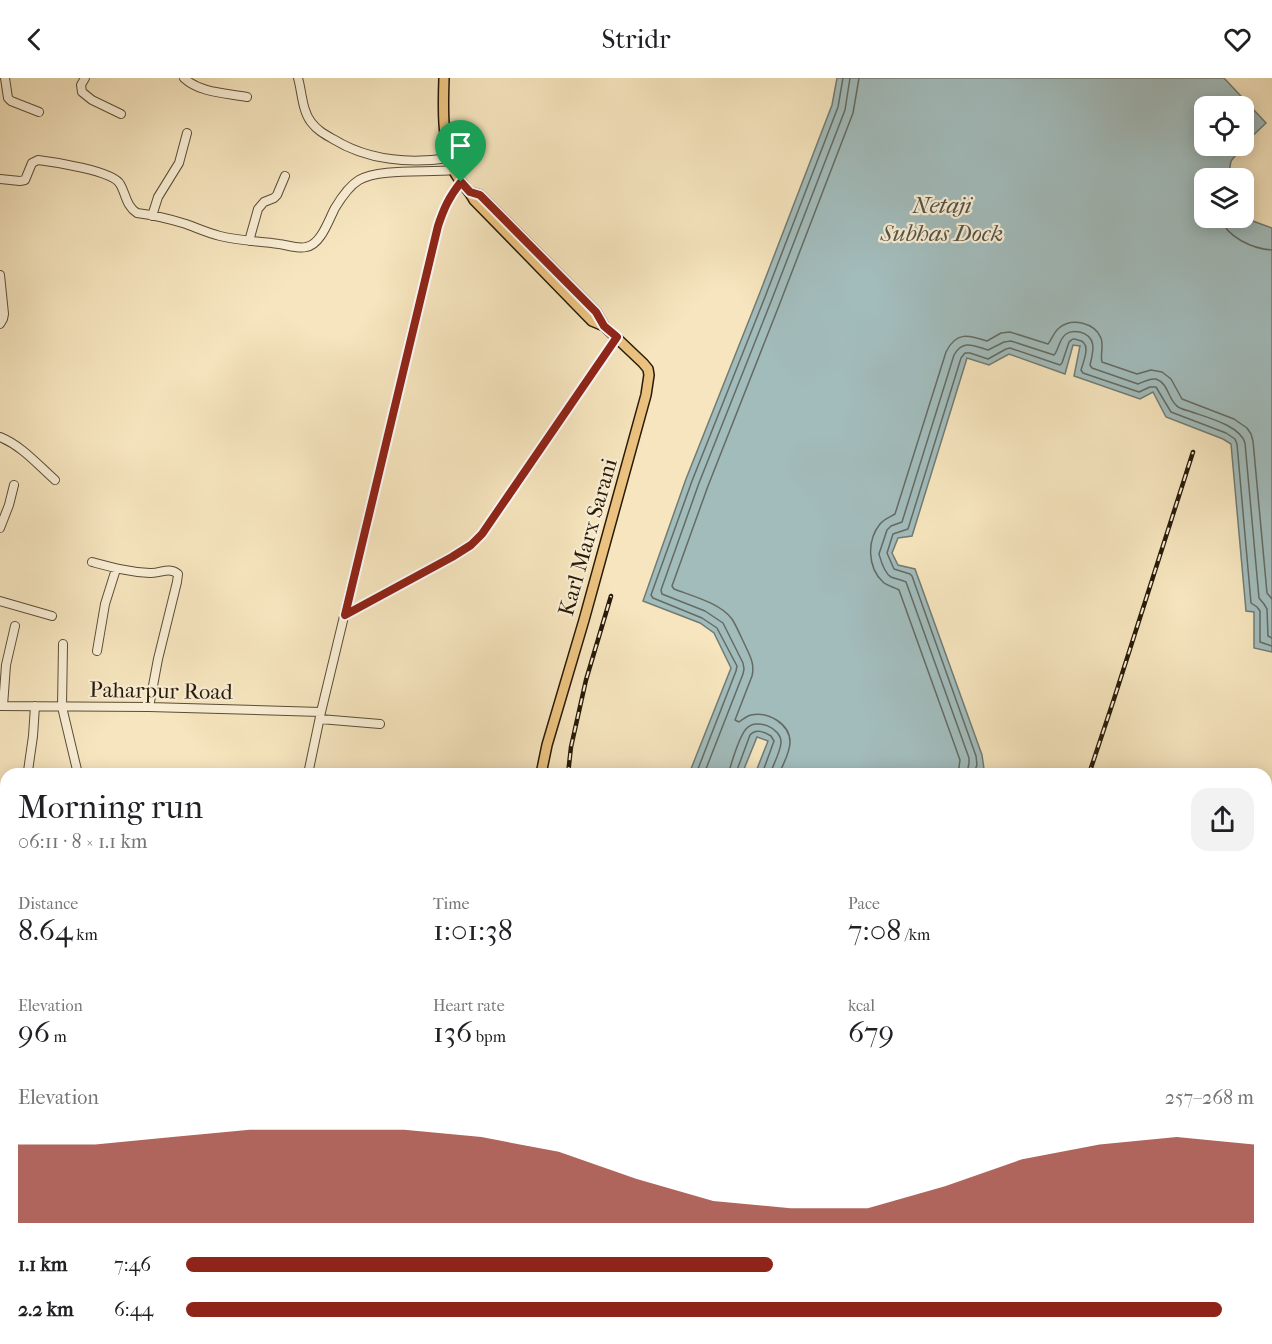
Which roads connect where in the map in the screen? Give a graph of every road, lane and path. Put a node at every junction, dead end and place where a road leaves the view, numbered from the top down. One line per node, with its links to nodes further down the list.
1 (5, 78): 7 (street)
2 (85, 78): 8 (street)
3 (184, 78): 6 (street)
4 (298, 78): 10 (street)
5 (444, 78): 10 (main road, Karl Marx Sarani)
6 (247, 97)
7 (39, 112)
8 (121, 114)
9 (187, 133): 15 (street)
10 (449, 158): 11 (main road, Karl Marx Sarani)
11 (453, 170): 14 (main road, Karl Marx Sarani); 16 (street)
12 (285, 176): 16 (street)
13 (0, 179): 15 (street)
14 (461, 182): 19 (main road, Karl Marx Sarani); 27 (street)
15 (152, 216): 16 (street)
16 (249, 241)
17 (0, 275): 18 (street)
18 (0, 324)
19 (617, 337): 27 (street); 41 (main road, Karl Marx Sarani)
20 (0, 437): 21 (street)
21 (55, 480)
22 (14, 485): 23 (street)
23 (0, 528)
24 (92, 562): 25 (street)
25 (117, 569): 31 (street); 35 (street)
26 (0, 601): 28 (street)
27 (345, 615): 36 (street)
28 (52, 616)
29 (15, 626): 32 (street)
30 (63, 644): 34 (street)
31 (98, 651)
32 (1, 706): 33 (street, Paharpur Road)
33 (35, 706): 34 (street, Paharpur Road); 38 (street)
34 (62, 706): 35 (street, Paharpur Road); 39 (street)
35 (149, 706): 36 (street, Paharpur Road)
36 (320, 716): 37 (street, Paharpur Road); 40 (street)
37 (381, 724)
38 (28, 768)
39 (76, 768)
40 (309, 768)
41 (543, 768)

